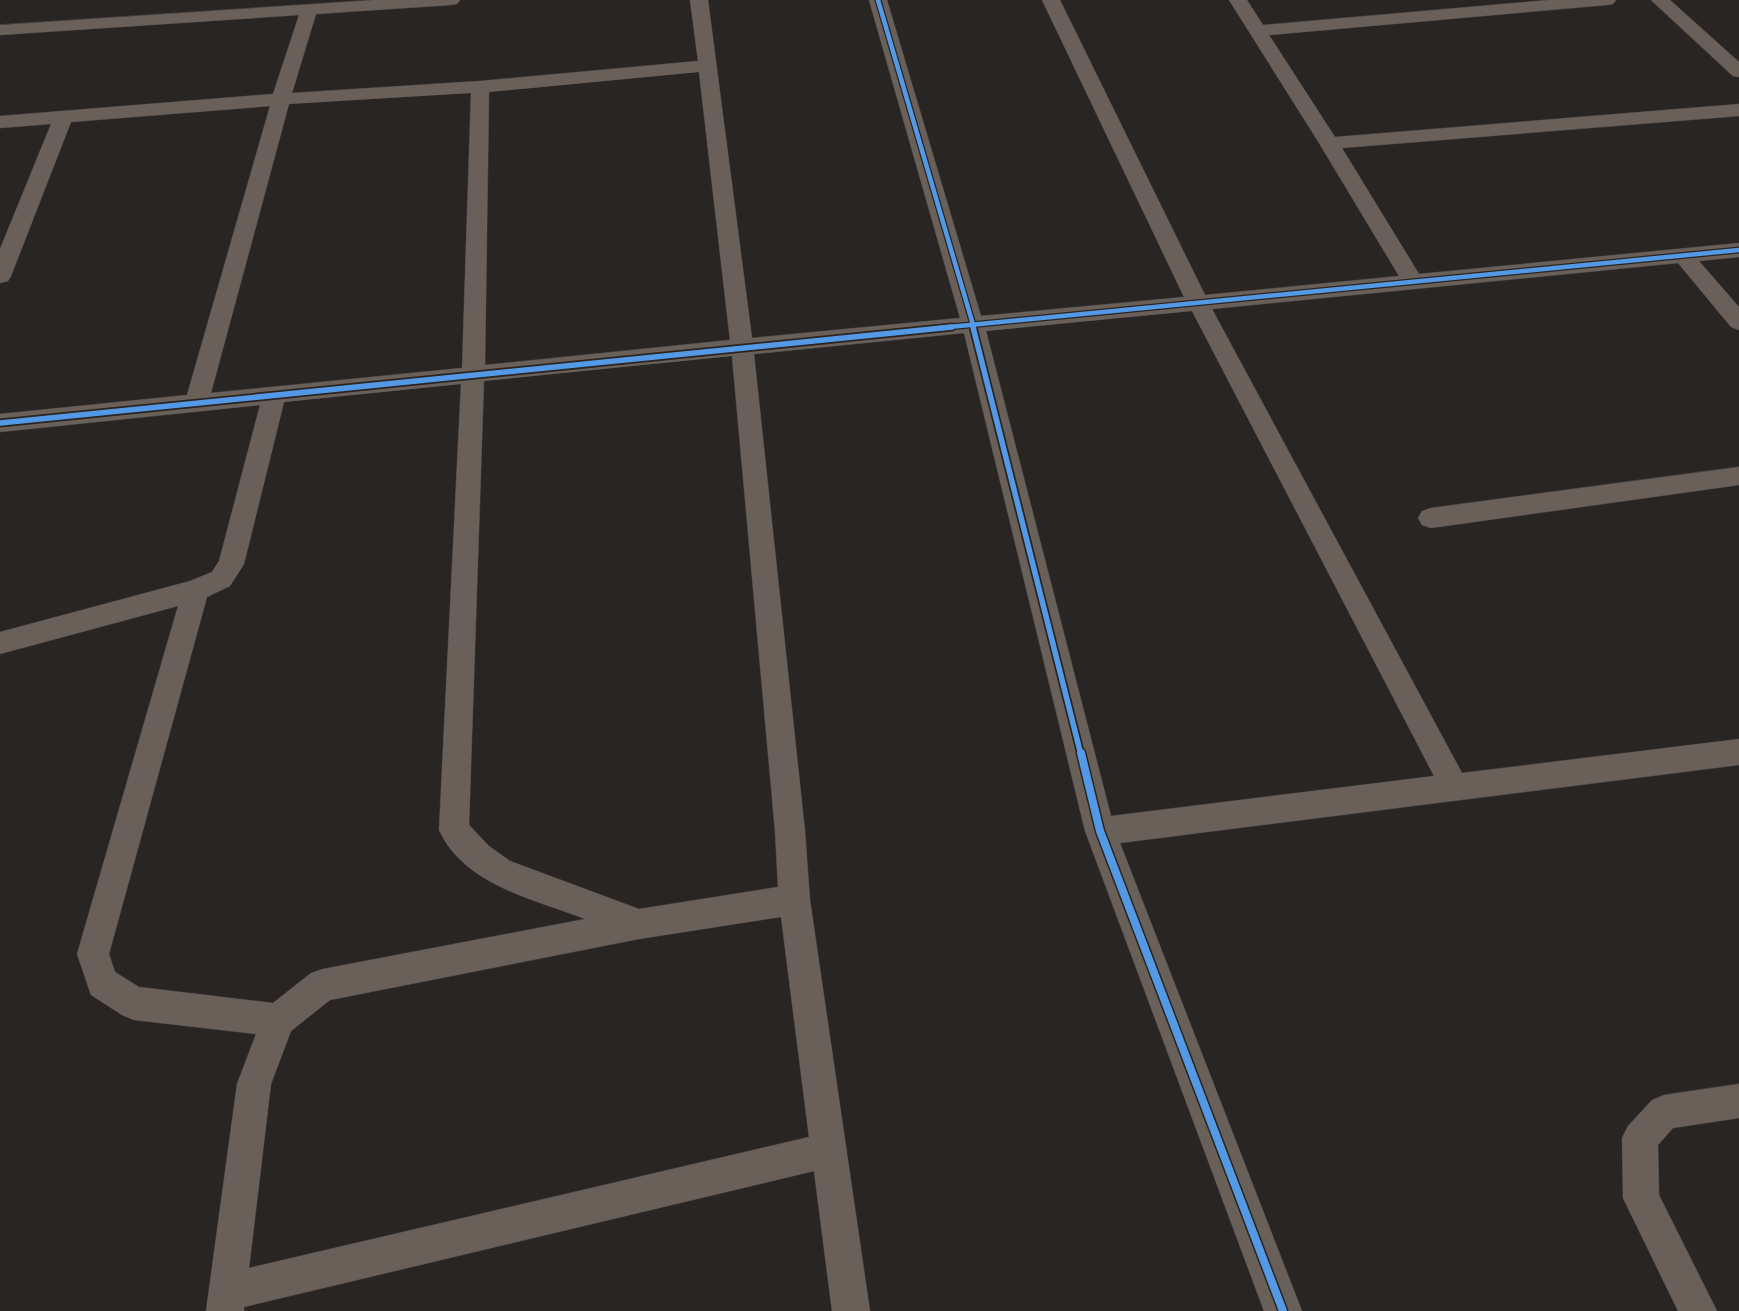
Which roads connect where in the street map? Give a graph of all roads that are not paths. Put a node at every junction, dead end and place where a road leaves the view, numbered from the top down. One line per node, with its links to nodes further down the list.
1 (451, 0): 8 (street)
2 (699, 0): 12 (street)
3 (878, 0): 26 (street)
4 (1051, 0): 24 (street)
5 (1238, 0): 11 (street)
6 (1607, 0): 11 (street)
7 (1660, 0): 13 (street)
8 (389, 2): 9 (street)
9 (309, 10): 10 (street); 15 (street)
10 (0, 30)
11 (1257, 31): 19 (street)
12 (707, 66): 14 (street); 27 (street)
13 (1739, 72)
14 (480, 87): 15 (street); 28 (street)
15 (281, 99): 17 (street); 30 (street)
16 (1739, 110): 19 (street)
17 (64, 117): 18 (street); 22 (street)
18 (0, 122)
19 (1329, 143): 23 (street)
20 (1739, 250): 21 (street)
21 (1684, 256): 23 (street); 25 (street)
22 (0, 276)
23 (1414, 282): 24 (street)
24 (1198, 302): 26 (street); 37 (street)
25 (1739, 322)
26 (973, 325): 27 (street); 38 (street)
27 (742, 347): 28 (street); 39 (street)
28 (473, 374): 29 (street); 40 (street)
29 (274, 396): 30 (street); 34 (street)
30 (197, 403): 31 (street)
31 (0, 422)
32 (1739, 476): 33 (street)
33 (1431, 518)
34 (196, 590): 35 (street); 41 (street)
35 (0, 644)
36 (1739, 752): 37 (street)
37 (1454, 786): 38 (street)
38 (1100, 831): 46 (street)
39 (794, 900): 40 (street); 43 (street)
40 (639, 924): 41 (street)
41 (278, 1020): 44 (street)
42 (1739, 1101): 47 (street)
43 (829, 1150): 44 (street); 45 (street)
44 (227, 1302)
45 (851, 1311)
46 (1282, 1311)
47 (1698, 1311)

